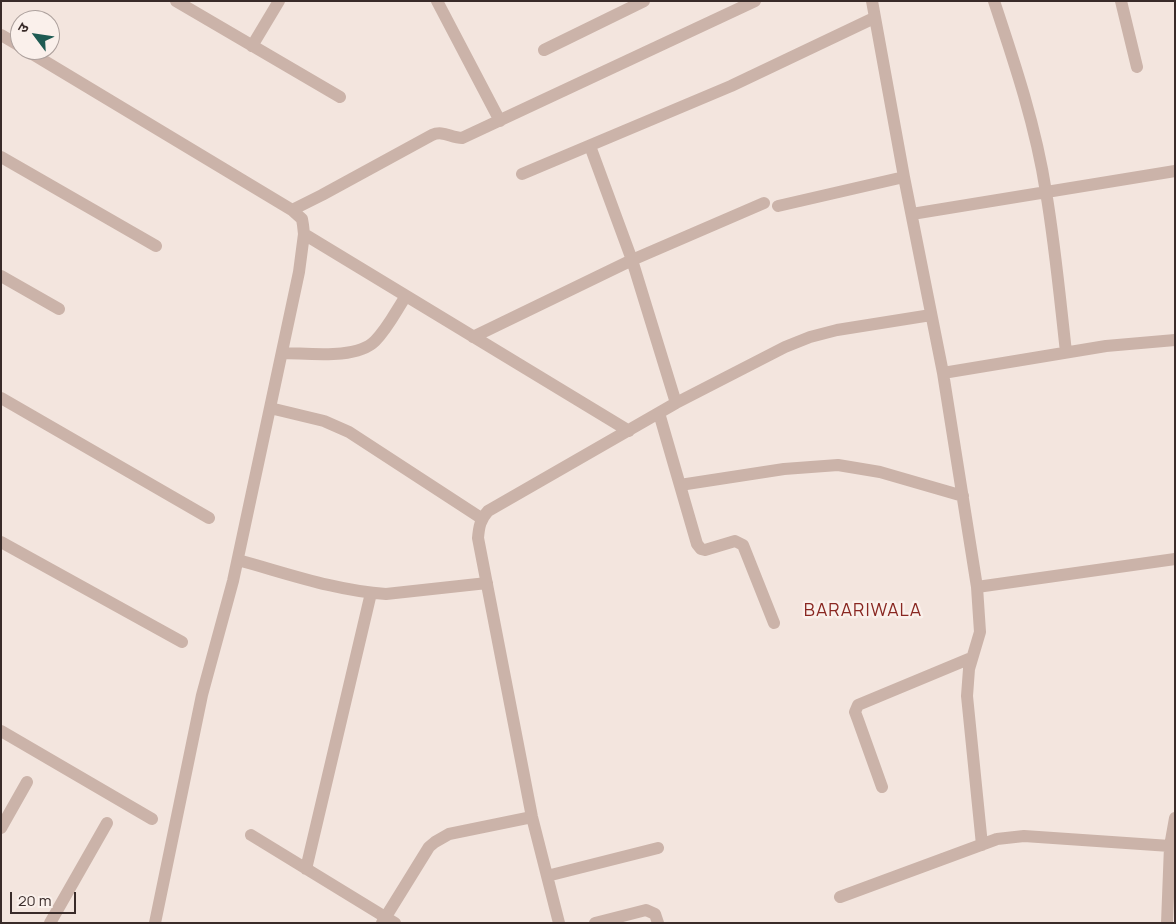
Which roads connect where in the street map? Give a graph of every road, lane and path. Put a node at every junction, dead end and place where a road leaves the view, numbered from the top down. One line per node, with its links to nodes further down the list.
1 (176, 1): 10 (street)
2 (279, 1): 10 (street)
3 (437, 1): 15 (street)
4 (644, 1): 11 (street)
5 (755, 1): 15 (street)
6 (872, 1): 9 (street)
7 (994, 1): 21 (street)
8 (1121, 1): 13 (street)
9 (874, 18): 16 (street); 20 (street)
10 (252, 46): 14 (street)
11 (544, 50)
12 (43, 60): 24 (street)
13 (1138, 67)
14 (340, 97)
15 (500, 121): 24 (street)
16 (590, 146): 19 (street); 28 (street)
17 (1, 157): 27 (street)
18 (1175, 171): 21 (street)
19 (522, 174)
20 (904, 177): 23 (street); 25 (street)
21 (1046, 192): 25 (street); 35 (street)
22 (764, 203): 28 (street)
23 (778, 206)
24 (292, 210): 26 (street)
25 (912, 214): 32 (street)
26 (304, 234): 30 (street); 36 (street)
27 (156, 246)
28 (632, 260): 33 (street); 39 (street)
29 (1, 276): 31 (street)
30 (406, 296): 33 (street); 36 (street)
31 (59, 309)
32 (931, 315): 37 (street); 39 (street)
33 (473, 337): 42 (street)
34 (1175, 340): 35 (street)
35 (1066, 352): 37 (street)
36 (282, 353): 40 (street)
37 (943, 373): 44 (street)
38 (1, 398): 45 (street)
39 (676, 403): 41 (street)
40 (270, 408): 46 (street); 49 (street)
41 (659, 413): 42 (street); 43 (street)
42 (629, 431): 46 (street)
43 (680, 485): 44 (street); 53 (street)
44 (963, 496): 51 (street)
45 (209, 518)
46 (482, 518): 50 (street)
47 (1, 542): 54 (street)
48 (1175, 559): 51 (street)
49 (238, 560): 52 (street); 73 (street)
50 (487, 583): 52 (street); 59 (street)
51 (977, 587): 55 (street)
52 (371, 593): 68 (street)
53 (774, 623)
54 (182, 642)
55 (971, 658): 58 (street); 65 (street)
56 (1, 731): 61 (street)
57 (27, 782): 63 (street)
58 (882, 787)
59 (532, 817): 69 (street); 71 (street)
60 (1175, 818): 66 (street)
61 (152, 819)
62 (107, 823): 72 (street)
63 (1, 828)
64 (251, 835): 68 (street)
65 (982, 845): 66 (street); 70 (street)
66 (1170, 846): 77 (street)
67 (658, 848): 69 (street)
68 (306, 869): 71 (street)
69 (547, 876): 74 (street)
70 (840, 897)
71 (388, 921)
72 (50, 923)
73 (155, 923)
74 (559, 923)
75 (595, 923): 76 (street)
76 (658, 923)
77 (1166, 923)

